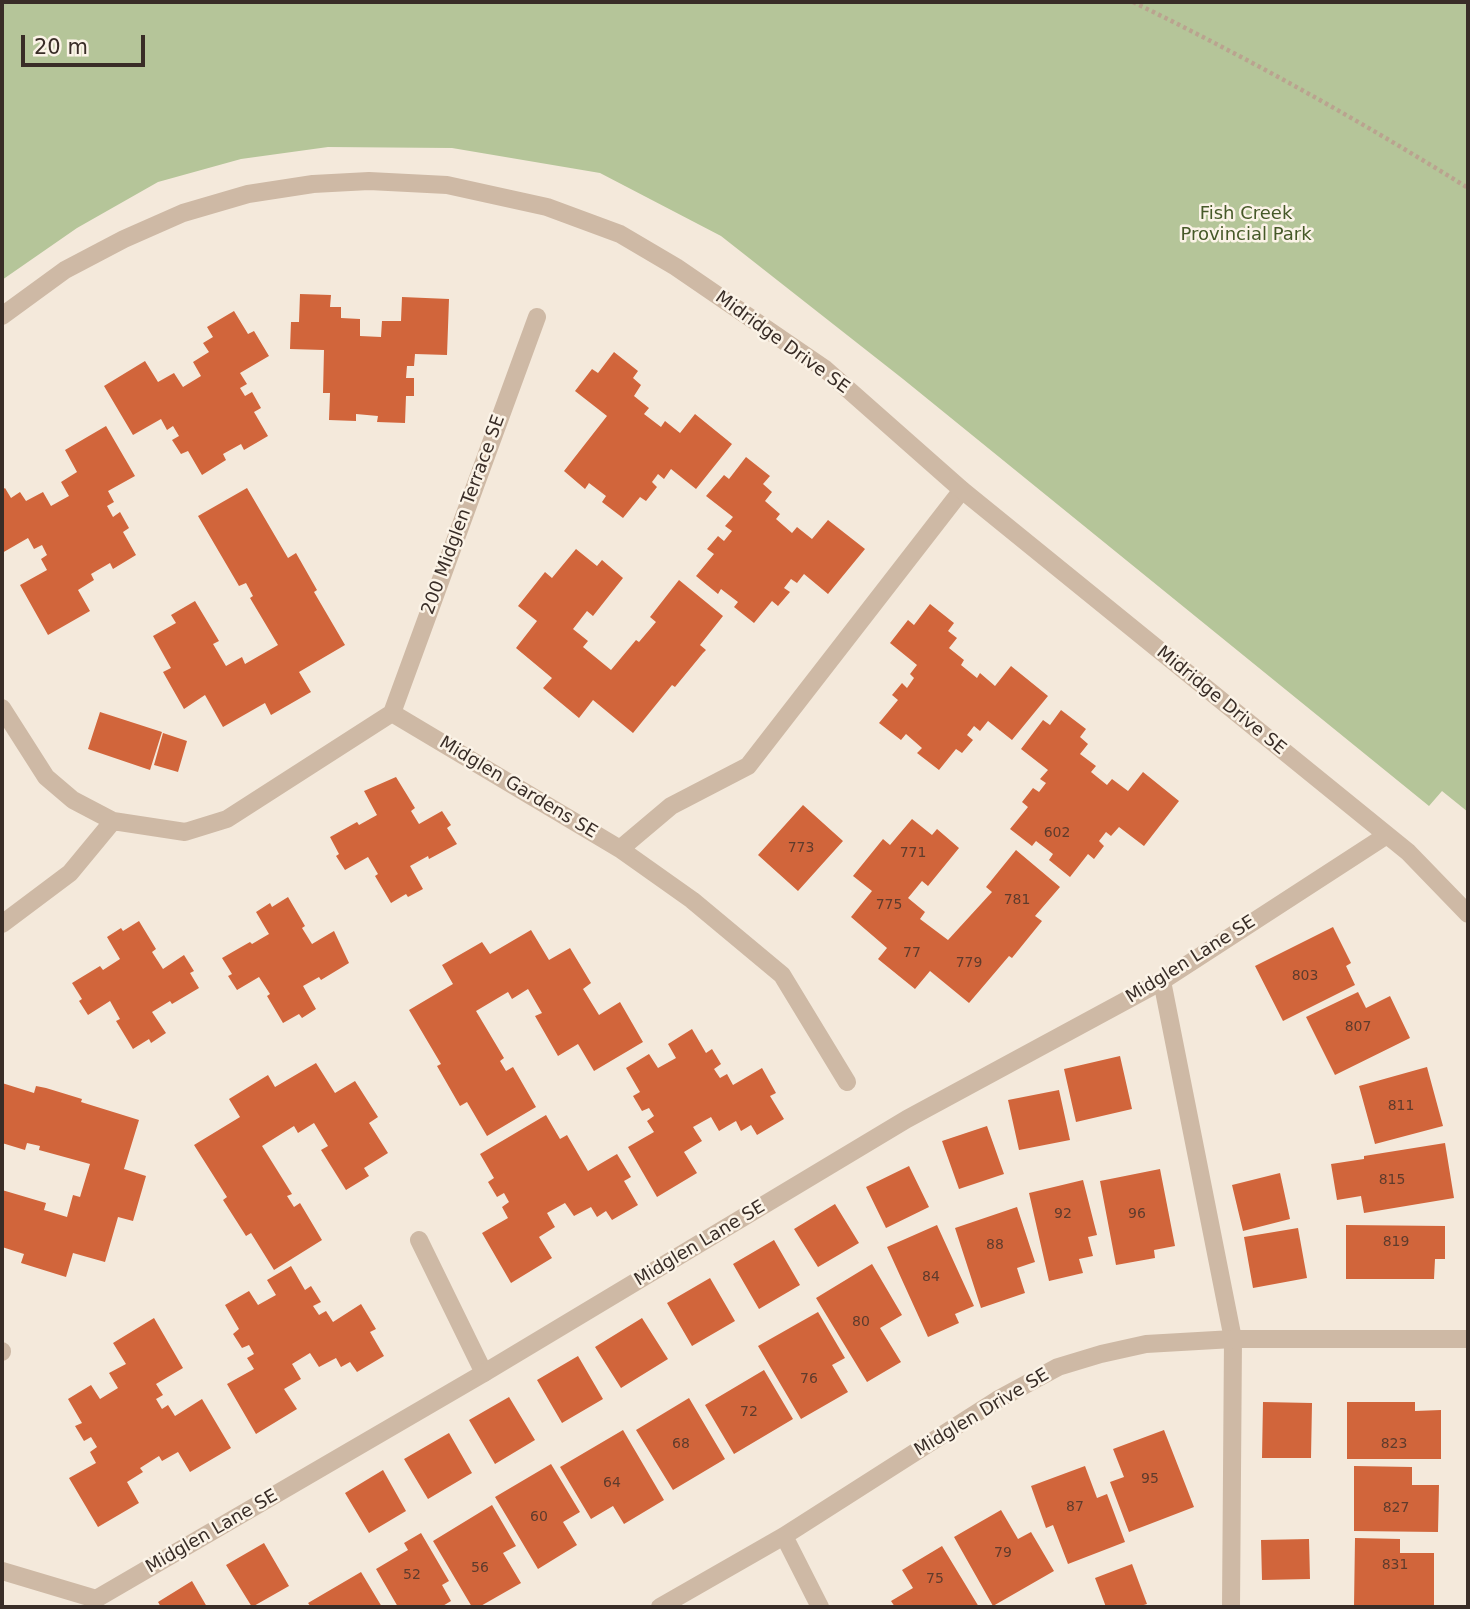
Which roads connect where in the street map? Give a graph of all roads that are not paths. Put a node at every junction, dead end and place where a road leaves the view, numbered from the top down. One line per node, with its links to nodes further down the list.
1 (2, 316): 3 (street, Midridge Drive SE)
2 (537, 317): 5 (street, 200 Midglen Terrace SE)
3 (962, 490): 7 (street, Midridge Drive SE); 8 (street)
4 (2, 708): 6 (street)
5 (392, 713): 6 (street); 8 (street, Midglen Gardens SE)
6 (113, 821): 10 (street)
7 (1387, 835): 9 (street, Midridge Drive SE); 11 (street, Midglen Lane SE)
8 (620, 849): 12 (street, Midglen Gardens SE)
9 (1468, 914)
10 (2, 924)
11 (1162, 981): 14 (street); 16 (street, Midglen Lane SE)
12 (847, 1082)
13 (419, 1240): 16 (street)
14 (1233, 1339): 15 (street, Midglen Drive SE); 17 (street, Midglen Drive SE); 21 (street)
15 (1468, 1339)
16 (484, 1373): 18 (street, Midglen Lane SE)
17 (784, 1536): 19 (street, Midglen Drive SE); 20 (street)
18 (2, 1571)
19 (660, 1607)
20 (820, 1607)
21 (1231, 1607)

